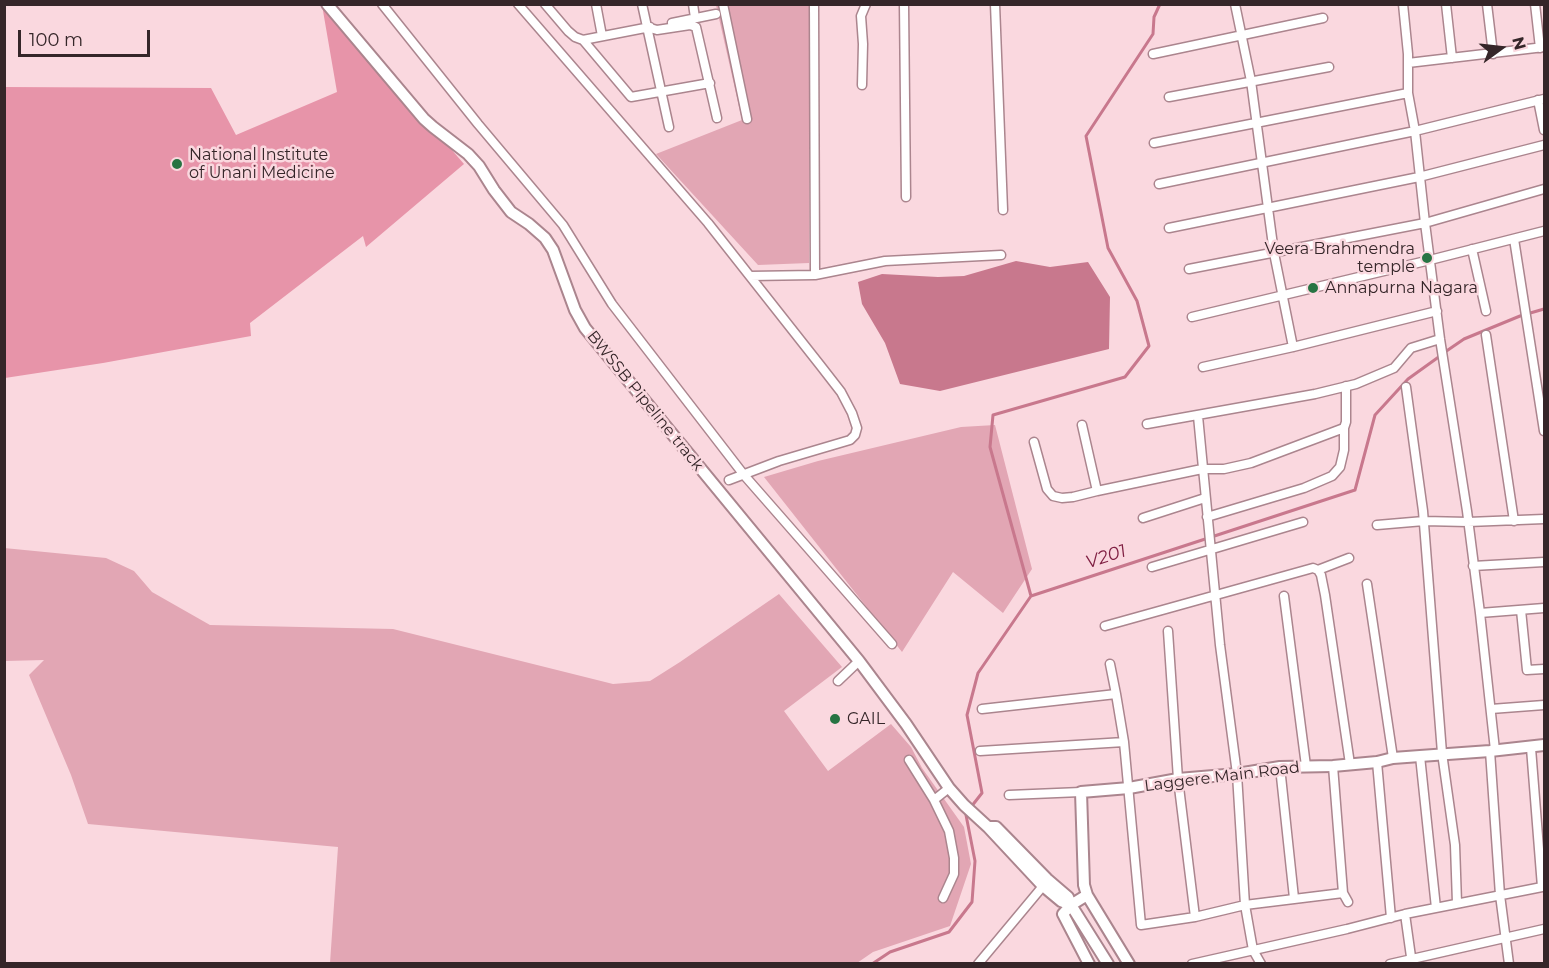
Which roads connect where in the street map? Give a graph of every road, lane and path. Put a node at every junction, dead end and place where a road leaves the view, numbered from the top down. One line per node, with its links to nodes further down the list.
1 (327, 4): 108 (street, BWSSB Pipeline track)
2 (382, 4): 81 (street)
3 (518, 4): 63 (street)
4 (545, 4): 24 (street)
5 (596, 4): 22 (street)
6 (642, 4): 21 (street)
7 (693, 4): 19 (street)
8 (723, 4): 39 (street)
9 (814, 4): 62 (street)
10 (866, 4): 33 (street)
11 (904, 4): 50 (street)
12 (995, 4): 52 (street)
13 (1235, 4): 23 (street)
14 (1404, 4): 29 (street)
15 (1446, 4): 28 (street)
16 (1488, 4): 27 (street)
17 (1535, 4): 25 (street)
18 (716, 14): 19 (street)
19 (695, 18): 21 (street)
20 (1323, 18): 23 (street)
21 (647, 27): 22 (street); 32 (street); 34 (street)
22 (602, 36): 24 (street)
23 (1241, 36): 26 (street); 31 (street)
24 (583, 40): 34 (street)
25 (1542, 48): 27 (street)
26 (1153, 54)
27 (1493, 54): 28 (street)
28 (1452, 58): 29 (street)
29 (1408, 63): 35 (street)
30 (1329, 67): 31 (street)
31 (1251, 81): 36 (street); 40 (street)
32 (710, 83): 34 (street); 38 (street)
33 (862, 85)
34 (661, 92): 41 (street)
35 (1407, 93): 40 (street); 43 (street)
36 (1169, 97)
37 (1541, 99): 42 (street); 43 (street)
38 (717, 118)
39 (747, 119)
40 (1257, 123): 44 (street); 46 (street)
41 (669, 127)
42 (1545, 130)
43 (1414, 131): 46 (street); 47 (street)
44 (1154, 143)
45 (1545, 145): 47 (street)
46 (1263, 163): 48 (street); 51 (street)
47 (1419, 177): 51 (street); 53 (street)
48 (1159, 184)
49 (1545, 189): 53 (street)
50 (906, 197)
51 (1269, 209): 54 (street); 58 (street)
52 (1003, 210)
53 (1425, 223): 58 (street); 60 (street)
54 (1169, 228)
55 (1545, 231): 56 (street)
56 (1514, 239): 57 (street); 78 (street)
57 (1472, 249): 60 (street); 66 (street)
58 (1275, 253): 61 (street); 64 (street)
59 (1001, 255): 62 (street)
60 (1430, 260): 64 (street); 65 (street)
61 (1190, 270)
62 (815, 275): 63 (street)
63 (750, 276): 81 (street)
64 (1284, 295): 67 (street); 70 (street)
65 (1437, 311): 69 (street); 70 (street)
66 (1486, 311)
67 (1192, 317)
68 (1486, 335): 89 (street)
69 (1440, 339): 72 (street); 91 (street)
70 (1293, 347): 71 (street)
71 (1203, 367)
72 (1346, 387): 74 (street); 77 (street)
73 (1406, 387): 88 (street)
74 (1198, 416): 75 (street); 80 (street)
75 (1147, 424)
76 (1082, 425): 83 (street)
77 (1344, 428): 80 (street); 85 (street)
78 (1545, 431)
79 (1034, 442): 83 (street)
80 (1202, 469): 83 (street); 84 (street)
81 (744, 475): 82 (street); 107 (street)
82 (729, 480)
83 (1097, 491)
84 (1205, 498): 85 (street); 86 (street)
85 (1207, 517): 93 (street)
86 (1143, 518)
87 (1545, 519): 89 (street)
88 (1424, 520): 91 (street); 92 (street); 121 (street)
89 (1514, 521): 91 (street)
90 (1303, 522): 93 (street)
91 (1468, 522): 96 (street)
92 (1377, 525)
93 (1210, 549): 97 (street); 100 (street)
94 (1349, 558): 98 (street)
95 (1545, 562): 96 (street)
96 (1473, 566): 104 (street)
97 (1152, 567)
98 (1318, 570): 100 (street); 126 (street)
99 (1367, 584): 123 (street)
100 (1215, 594): 105 (street); 130 (street)
101 (1284, 596): 127 (street)
102 (1545, 608): 103 (street)
103 (1521, 610): 104 (street); 110 (street)
104 (1480, 613): 115 (street)
105 (1105, 626)
106 (1168, 631): 131 (street)
107 (892, 644)
108 (859, 661): 111 (street); 132 (street, BWSSB Pipeline track)
109 (1110, 664): 112 (street)
110 (1545, 669)
111 (838, 681)
112 (1116, 694): 114 (street); 116 (street)
113 (1545, 705): 115 (street)
114 (982, 709)
115 (1491, 709): 120 (street)
116 (1124, 742): 119 (street); 133 (street)
117 (1545, 746): 118 (street, Laggere Main Road)
118 (1531, 748): 120 (street, Laggere Main Road); 141 (street)
119 (980, 751)
120 (1492, 751): 121 (street, Laggere Main Road); 141 (street)
121 (1442, 753): 122 (street, Laggere Main Road); 145 (street)
122 (1420, 756): 123 (street, Laggere Main Road); 148 (street)
123 (1393, 758): 125 (street, Laggere Main Road)
124 (909, 760): 136 (street)
125 (1377, 762): 126 (street, Laggere Main Road); 151 (street)
126 (1350, 764): 128 (street, Laggere Main Road)
127 (1305, 766): 128 (street, Laggere Main Road); 129 (street, Laggere Main Road)
128 (1333, 766): 139 (street)
129 (1280, 767): 130 (street, Laggere Main Road); 143 (street)
130 (1237, 774): 131 (street, Laggere Main Road); 147 (street)
131 (1178, 779): 133 (street, Laggere Main Road); 150 (street)
132 (949, 788): 136 (street); 137 (street, BWSSB Pipeline track)
133 (1129, 788): 134 (street, Laggere Main Road); 150 (street)
134 (1081, 792): 135 (street); 140 (street)
135 (1009, 795)
136 (934, 800): 142 (street)
137 (988, 827): 138 (street); 146 (street)
138 (1043, 886): 146 (street); 156 (street)
139 (1343, 893): 143 (street); 144 (street)
140 (1087, 895): 146 (street); 159 (street)
141 (1500, 895): 145 (street); 153 (street)
142 (943, 898)
143 (1294, 898): 147 (street)
144 (1348, 902)
145 (1457, 903): 148 (street)
146 (1071, 905): 157 (street); 158 (street)
147 (1245, 905): 150 (street); 154 (street)
148 (1436, 908): 149 (street)
149 (1405, 914): 151 (street); 155 (street)
150 (1195, 917)
151 (1391, 918): 154 (street)
152 (1545, 930): 153 (street)
153 (1505, 938): 155 (street); 163 (street)
154 (1253, 950): 160 (street); 161 (street)
155 (1411, 961): 162 (street)
156 (978, 963)
157 (1089, 963)
158 (1108, 963)
159 (1129, 963)
160 (1192, 963)
161 (1262, 963)
162 (1390, 963)
163 (1509, 963)

